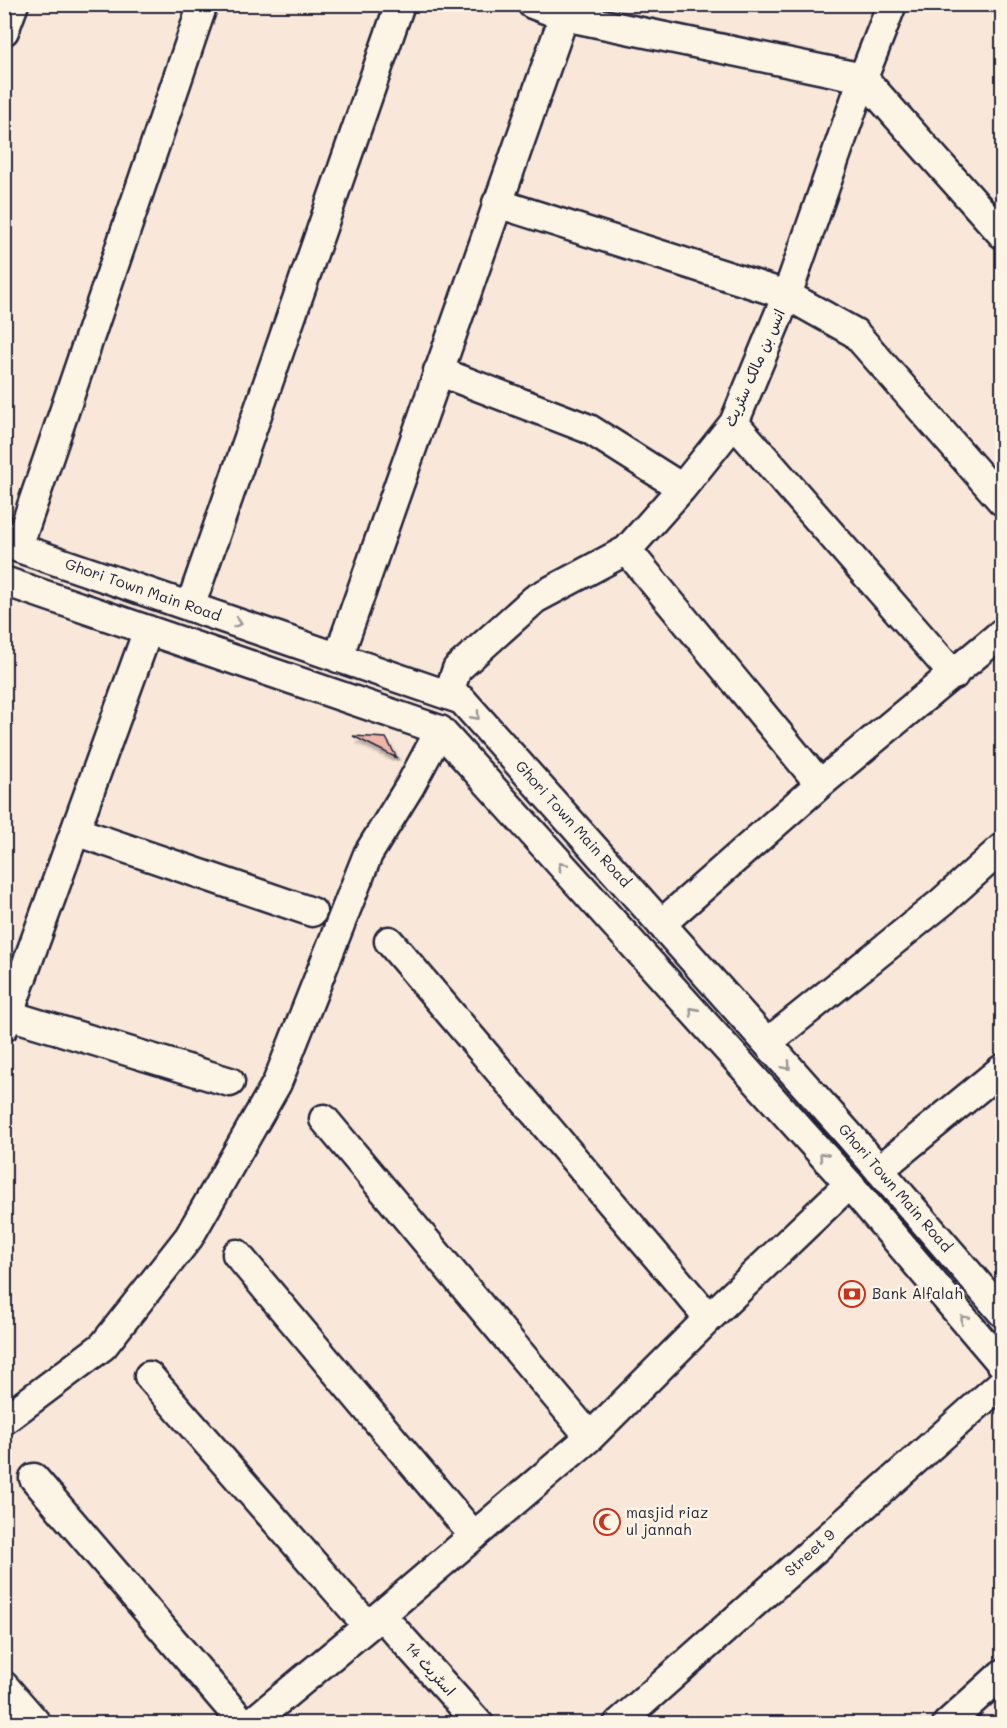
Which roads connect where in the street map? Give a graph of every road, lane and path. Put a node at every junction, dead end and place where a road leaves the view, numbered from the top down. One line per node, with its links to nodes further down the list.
1 (14, 4): 7 (street)
2 (203, 4): 16 (street)
3 (400, 4): 19 (street)
4 (532, 4): 6 (street)
5 (892, 4): 8 (street, انس بن مالک سٹریٹ)
6 (564, 16): 8 (street); 9 (street)
7 (4, 30)
8 (862, 78): 10 (street); 11 (street, انس بن مالک سٹریٹ)
9 (497, 203): 11 (street); 12 (street)
10 (1002, 234)
11 (787, 295): 13 (street, انس بن مالک سٹریٹ); 15 (street)
12 (438, 371): 14 (street); 22 (street)
13 (734, 423): 14 (street, انس بن مالک سٹریٹ); 23 (street)
14 (682, 488): 17 (street, انس بن مالک سٹریٹ)
15 (1002, 501)
16 (11, 545): 19 (street, Ghori Town Main Road)
17 (627, 550): 24 (street, انس بن مالک سٹریٹ); 26 (street)
18 (4, 581): 20 (street)
19 (190, 606): 22 (street, Ghori Town Main Road, one-way to 22)
20 (148, 630): 25 (street); 27 (street)
21 (1002, 633): 23 (street)
22 (338, 658): 24 (street, Ghori Town Main Road)
23 (954, 675): 26 (street)
24 (448, 695): 30 (street, Ghori Town Main Road, one-way to 30)
25 (440, 730): 38 (street, one-way to 25); 45 (street)
26 (820, 784): 30 (street)
27 (75, 831): 29 (street); 32 (street)
28 (1002, 848): 33 (street)
29 (312, 912)
30 (661, 924): 33 (street, Ghori Town Main Road)
31 (389, 941): 41 (street)
32 (7, 1021): 35 (street)
33 (767, 1043): 37 (street, Ghori Town Main Road, one-way to 37)
34 (1002, 1069): 37 (street)
35 (230, 1082)
36 (324, 1119): 46 (street)
37 (879, 1170): 40 (street, Ghori Town Main Road)
38 (849, 1184): 41 (street); 42 (street, one-way to 38)
39 (237, 1254): 48 (street)
40 (1002, 1312)
41 (709, 1318): 46 (street)
42 (1002, 1364)
43 (149, 1376): 49 (street, اسٹریٹ 14)
44 (1002, 1383): 56 (street, Street 9)
45 (4, 1420)
46 (590, 1437): 48 (street)
47 (34, 1478): 53 (street)
48 (474, 1536): 49 (street)
49 (374, 1621): 54 (street); 55 (street, اسٹریٹ 14)
50 (1002, 1674): 57 (street)
51 (4, 1686): 52 (street)
52 (37, 1724)
53 (244, 1724)
54 (250, 1724)
55 (479, 1724)
56 (618, 1724)
57 (947, 1724)

